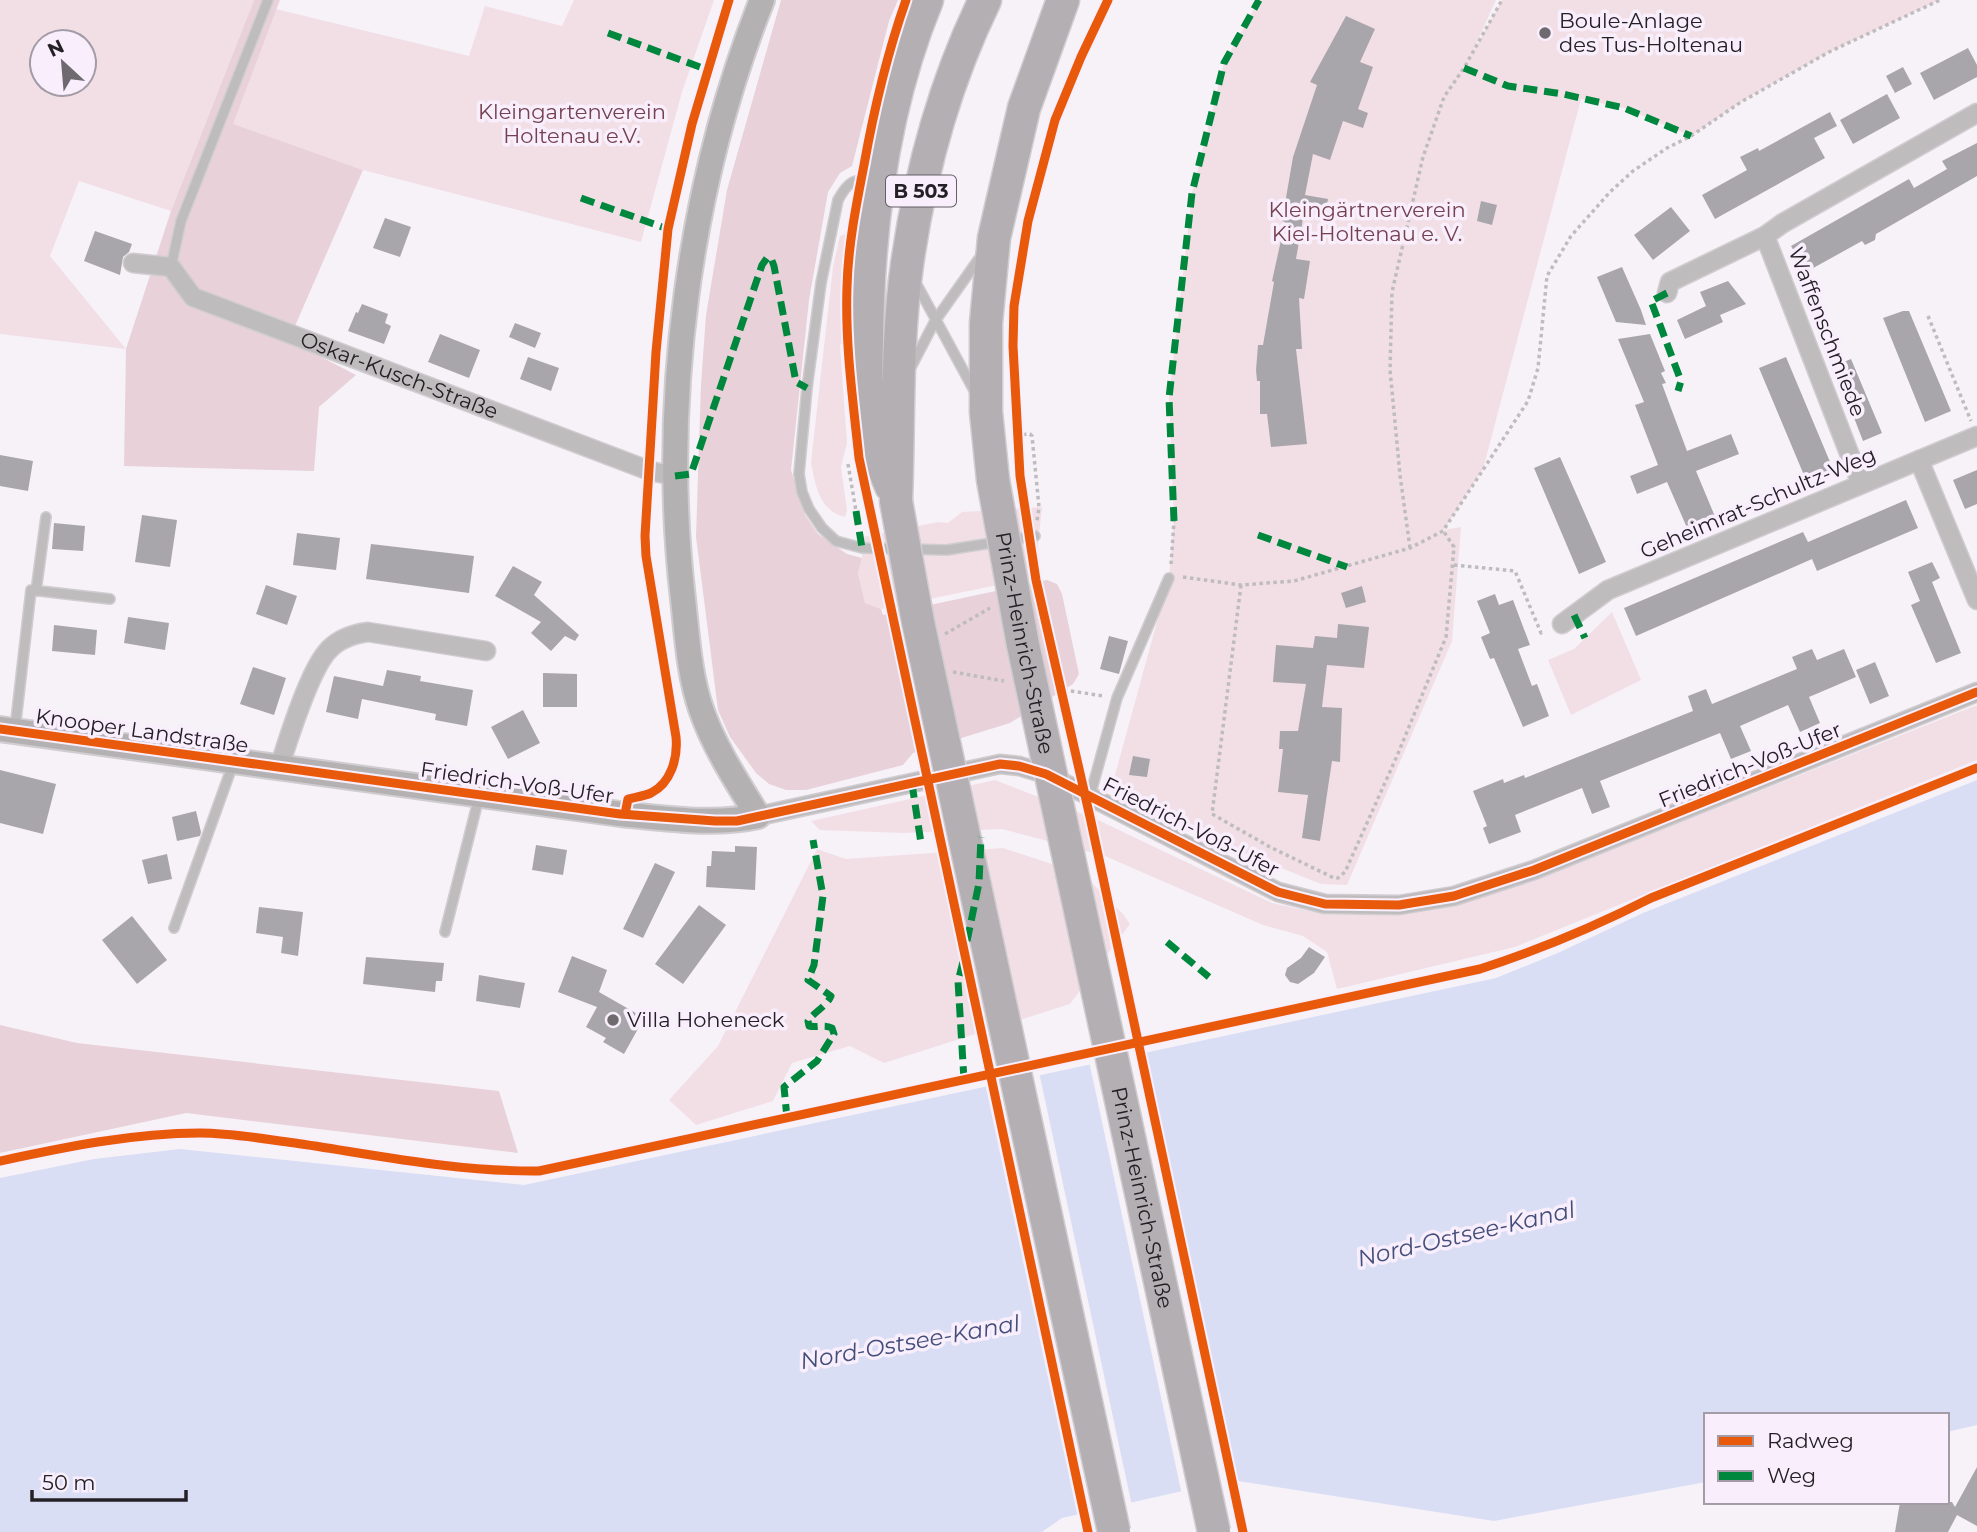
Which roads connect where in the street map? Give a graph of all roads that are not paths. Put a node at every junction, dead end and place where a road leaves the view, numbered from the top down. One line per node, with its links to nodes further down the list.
1 (268, 0): 12 (lane)
2 (762, 0): 19 (street)
3 (927, 0): 7 (highway, B 503)
4 (985, 0): 11 (highway, B 503)
5 (1063, 0): 9 (highway, Prinz-Heinrich-Straße)
6 (1977, 113): 8 (street, Waffenschmiede)
7 (879, 182): 21 (highway, B 503); 23 (lane)
8 (1765, 236): 13 (street, Waffenschmiede); 20 (street, Waffenschmiede)
9 (994, 238): 14 (lane); 16 (highway, Prinz-Heinrich-Straße)
10 (134, 263): 12 (street)
11 (907, 266): 14 (lane); 15 (highway, B 503)
12 (171, 267): 19 (street, Oskar-Kusch-Straße)
13 (1667, 293)
14 (935, 321): 15 (lane); 16 (lane)
15 (899, 392): 21 (highway, B 503)
16 (986, 412): 40 (highway, Prinz-Heinrich-Straße, bridge)
17 (1977, 436): 18 (street, Geheimrat-Schultz-Weg)
18 (1919, 460): 20 (street, Geheimrat-Schultz-Weg); 27 (street)
19 (675, 476): 36 (street)
20 (1861, 484): 28 (street, Geheimrat-Schultz-Weg)
21 (896, 500): 39 (highway, B 503, bridge)
22 (46, 517): 25 (lane, Knooper Landstraße)
23 (1035, 536)
24 (1169, 578): 35 (lane)
25 (36, 591): 26 (lane); 31 (lane, Knooper Landstraße)
26 (110, 599)
27 (1977, 600)
28 (1562, 624)
29 (486, 651): 33 (street)
30 (1977, 692): 35 (street, Friedrich-Voß-Ufer)
31 (7, 730): 32 (street, Knooper Landstraße)
32 (234, 762): 33 (street, Knooper Landstraße); 37 (lane)
33 (279, 768): 34 (street, Friedrich-Voß-Ufer)
34 (480, 795): 36 (street, Friedrich-Voß-Ufer); 38 (lane)
35 (1090, 796): 36 (street, Friedrich-Voß-Ufer)
36 (763, 815)
37 (174, 928)
38 (445, 932)
39 (1114, 1532)
40 (1214, 1532)

